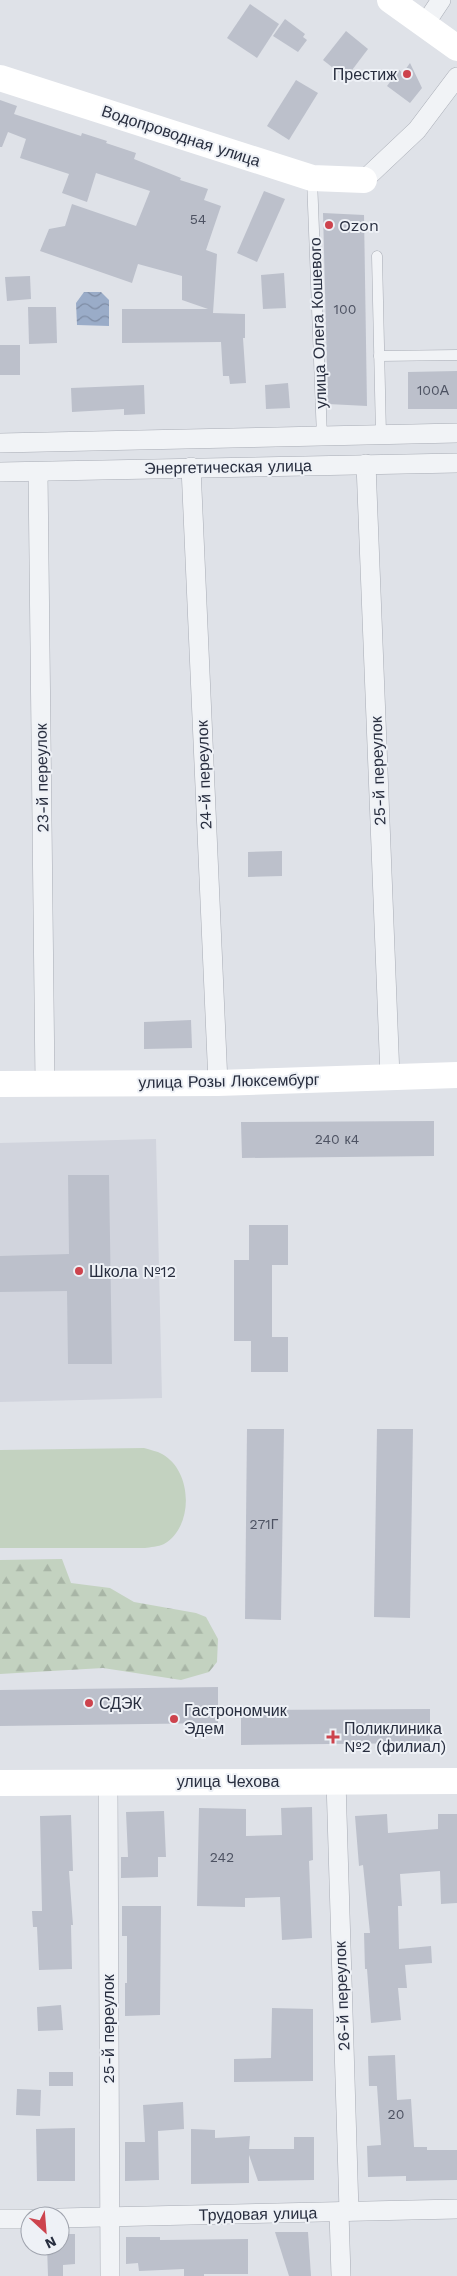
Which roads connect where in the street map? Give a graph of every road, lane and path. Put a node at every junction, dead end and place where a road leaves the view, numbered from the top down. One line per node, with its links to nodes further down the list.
1 (390, 0): 3 (street)
2 (441, 0): 3 (street)
3 (425, 24): 4 (street)
4 (457, 48)
5 (457, 77): 8 (street)
6 (0, 78): 7 (street, Водопроводная улица)
7 (312, 178): 8 (street, Водопроводная улица); 14 (lane, улица Олега Кошевого)
8 (364, 180)
9 (377, 256): 11 (lane)
10 (457, 355): 11 (lane)
11 (379, 356): 13 (lane)
12 (457, 433): 13 (street)
13 (381, 435): 14 (street)
14 (322, 437): 15 (street)
15 (240, 439): 16 (street); 19 (street)
16 (0, 443)
17 (366, 464): 18 (street, Энергетическая улица); 19 (street, Энергетическая улица); 24 (street, 25-й переулок)
18 (457, 464)
19 (240, 466): 20 (street, Энергетическая улица)
20 (191, 467): 22 (street, Энергетическая улица); 25 (street, 24-й переулок)
21 (0, 472): 22 (street, Энергетическая улица)
22 (38, 472): 27 (street, 23-й переулок)
23 (457, 1075): 24 (street, улица Розы Люксембург)
24 (390, 1077): 25 (street, улица Розы Люксембург)
25 (218, 1083): 27 (street, улица Розы Люксембург)
26 (0, 1084): 27 (street, улица Розы Люксембург)
27 (46, 1084)
28 (336, 1781): 29 (street, улица Чехова); 30 (street, улица Чехова); 33 (street, 26-й переулок)
29 (457, 1781)
30 (108, 1782): 31 (street, улица Чехова); 34 (street, 25-й переулок)
31 (0, 1783)
32 (457, 2209): 33 (street, Трудовая улица)
33 (344, 2212): 34 (street, Трудовая улица); 39 (street, 26-й переулок)
34 (109, 2217): 35 (street, Трудовая улица); 38 (street, 25-й переулок)
35 (70, 2218)
36 (20, 2219): 37 (street)
37 (0, 2220)
38 (110, 2276)
39 (341, 2276)

